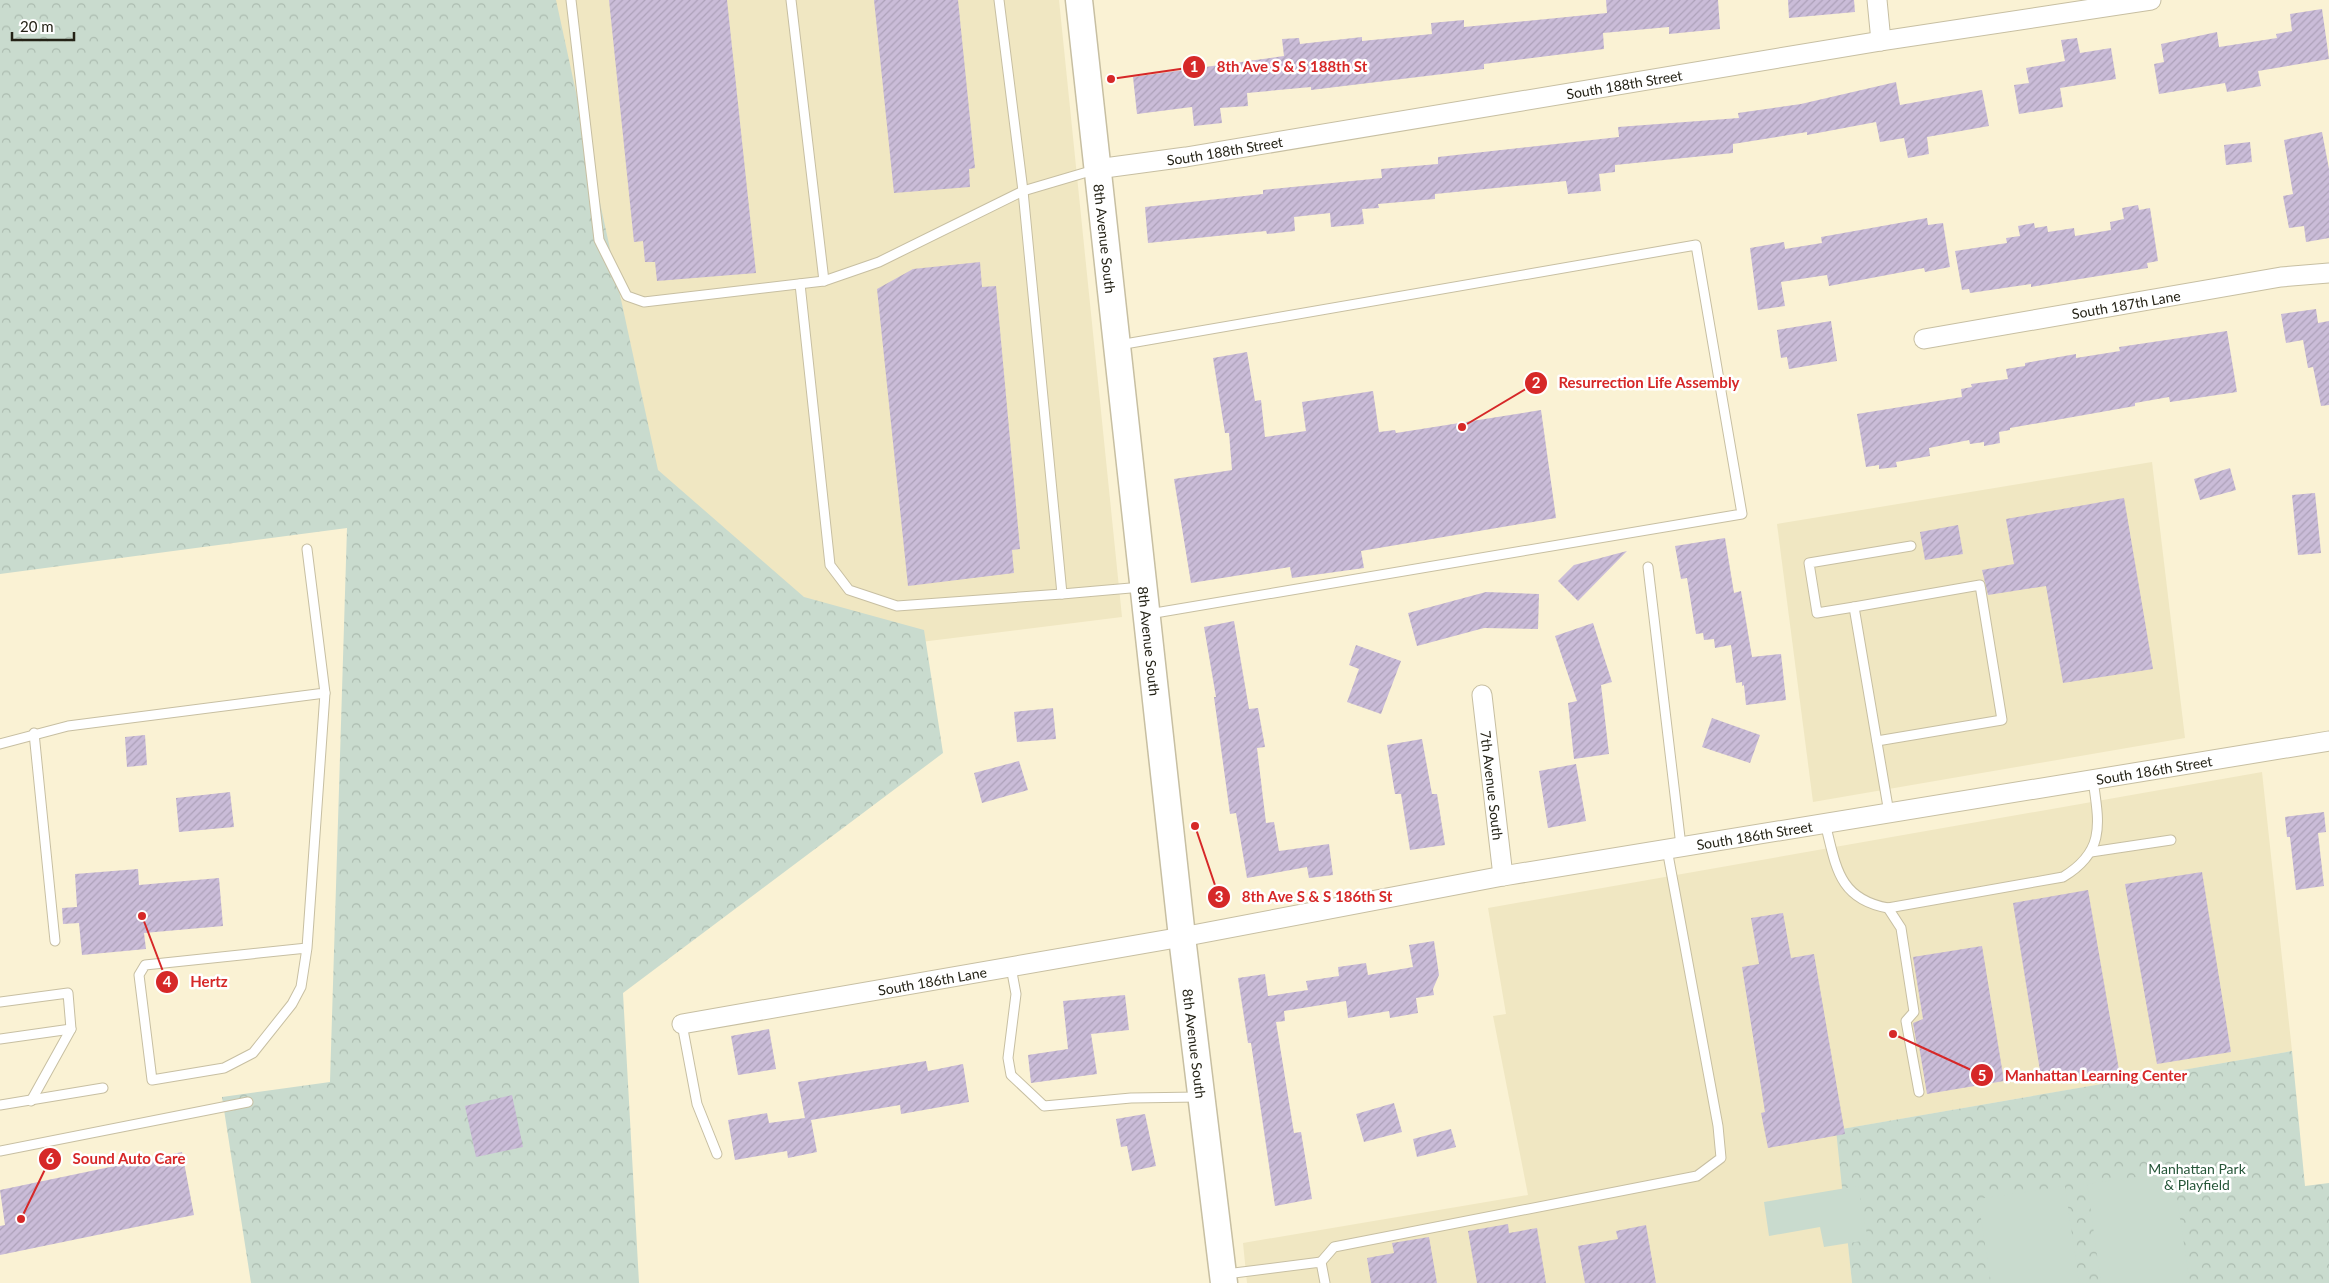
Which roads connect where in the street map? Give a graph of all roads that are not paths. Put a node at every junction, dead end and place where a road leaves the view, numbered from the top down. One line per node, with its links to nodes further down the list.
1 (571, 0): 12 (lane)
2 (792, 0): 11 (lane)
3 (999, 0): 9 (lane)
4 (1079, 0): 8 (street, 8th Avenue South)
5 (1877, 0): 7 (street)
6 (2152, 0): 7 (street, South 188th Street)
7 (1881, 41): 8 (street, South 188th Street)
8 (1097, 169): 9 (lane); 14 (street, 8th Avenue South)
9 (1023, 190): 11 (lane); 19 (lane)
10 (2329, 273): 13 (street, South 187th Lane)
11 (824, 281): 12 (lane)
12 (800, 284): 19 (lane)
13 (1924, 338)
14 (1116, 345): 18 (street, 8th Avenue South); 21 (lane)
15 (1911, 546): 20 (lane)
16 (307, 549): 22 (lane)
17 (1648, 567): 32 (lane)
18 (1143, 587): 19 (lane); 21 (street, 8th Avenue South)
19 (1062, 594)
20 (1854, 607): 25 (lane); 25 (lane)
21 (1146, 614): 36 (street, 8th Avenue South)
22 (325, 693): 24 (lane); 38 (lane)
23 (1482, 695): 34 (street, 7th Avenue South)
24 (34, 733): 27 (lane); 37 (lane)
25 (1877, 740): 29 (lane)
26 (2329, 741): 28 (street, South 186th Street)
27 (0, 744)
28 (2093, 780): 29 (street, South 186th Street); 33 (lane)
29 (1889, 813): 30 (street, South 186th Street)
30 (1825, 823): 32 (street, South 186th Street); 35 (lane)
31 (2171, 840): 33 (lane)
32 (1674, 848): 34 (street, South 186th Street); 52 (lane)
33 (2091, 852): 35 (lane)
34 (1503, 876): 36 (street, South 186th Street)
35 (1888, 908): 45 (lane)
36 (1182, 937): 39 (street, South 186th Lane); 46 (street, 8th Avenue South)
37 (55, 941)
38 (307, 948): 38 (lane)
39 (1011, 967): 41 (street, South 186th Lane); 46 (lane)
40 (0, 1002): 42 (lane)
41 (682, 1024): 51 (lane)
42 (71, 1029): 43 (lane); 47 (lane)
43 (0, 1039)
44 (103, 1088): 47 (lane)
45 (1918, 1092)
46 (1202, 1097): 53 (street, 8th Avenue South)
47 (31, 1101): 49 (lane)
48 (248, 1102): 50 (lane)
49 (0, 1106)
50 (0, 1151)
51 (717, 1154)
52 (1321, 1262): 53 (lane); 54 (lane)
53 (1224, 1279)
54 (1324, 1283)

